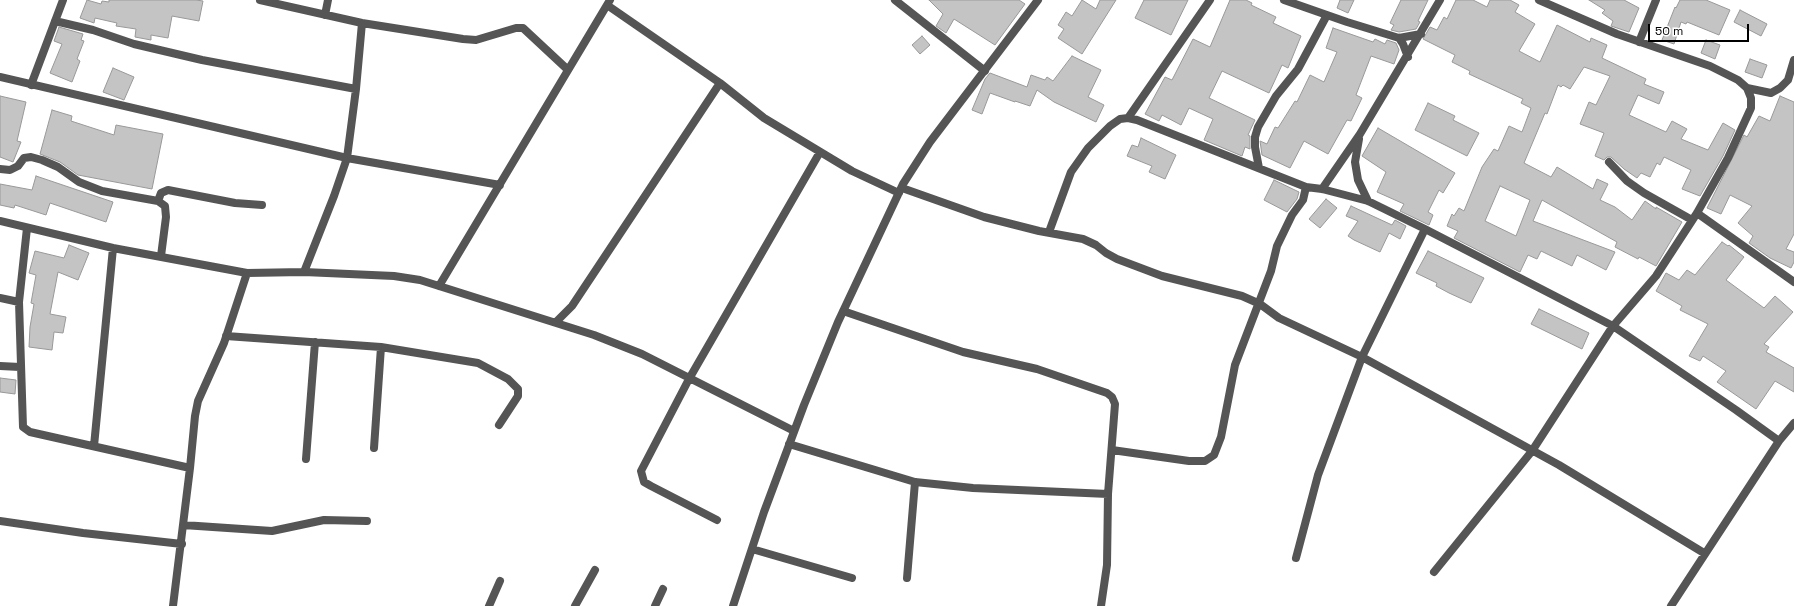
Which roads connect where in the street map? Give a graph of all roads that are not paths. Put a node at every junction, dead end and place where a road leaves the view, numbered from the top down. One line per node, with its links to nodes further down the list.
1 (63, 0): 14 (street)
2 (260, 0): 12 (street)
3 (328, 0): 12 (street)
4 (895, 0): 22 (street)
5 (1038, 0): 22 (street)
6 (1210, 0): 28 (street)
7 (1284, 0): 13 (street)
8 (1440, 0): 16 (street)
9 (1539, 0): 18 (street)
10 (1656, 0): 18 (street)
11 (608, 2): 21 (street); 24 (street)
12 (325, 14): 15 (street)
13 (1327, 15): 17 (street); 33 (street)
14 (55, 21): 25 (street); 27 (street)
15 (362, 22): 21 (street); 27 (street)
16 (1421, 34): 17 (street); 19 (street)
17 (1399, 38): 19 (street)
18 (1639, 42): 26 (street)
19 (1408, 56): 29 (street)
20 (1794, 60): 26 (street)
21 (567, 69): 35 (street)
22 (985, 71): 38 (street)
23 (0, 77): 25 (street)
24 (720, 83): 30 (street); 57 (street)
25 (31, 85): 31 (street)
26 (1747, 88): 42 (street)
27 (356, 89): 31 (street)
28 (1128, 118): 33 (street); 46 (street)
29 (1360, 134): 37 (street); 40 (street)
30 (820, 152): 38 (street); 65 (street)
31 (346, 158): 35 (street); 49 (street)
32 (1609, 162): 42 (street)
33 (1259, 168): 36 (street)
34 (0, 169): 39 (street)
35 (500, 185): 52 (street)
36 (1306, 187): 37 (street); 55 (street)
37 (1322, 189): 40 (street)
38 (900, 190): 46 (street); 56 (street)
39 (158, 201): 41 (street); 48 (street)
40 (1368, 201): 45 (street)
41 (262, 205)
42 (1695, 217): 51 (street); 58 (street)
43 (0, 221): 44 (street)
44 (27, 228): 47 (street); 54 (street)
45 (1425, 229): 58 (street); 62 (street)
46 (1049, 232): 55 (street)
47 (113, 248): 48 (street); 71 (street)
48 (161, 256): 50 (street)
49 (304, 272): 50 (street); 52 (street)
50 (247, 273): 59 (street)
51 (1794, 282)
52 (439, 286): 57 (street)
53 (0, 298): 54 (street)
54 (19, 302): 64 (street)
55 (1260, 304): 62 (street); 73 (street)
56 (843, 311): 68 (street); 73 (street)
57 (556, 322): 65 (street)
58 (1612, 326): 69 (street); 74 (street)
59 (226, 336): 60 (street); 76 (street)
60 (315, 342): 61 (street); 75 (street)
61 (381, 347): 67 (street); 72 (street)
62 (1362, 357): 74 (street); 86 (street)
63 (0, 366): 64 (street)
64 (20, 367): 71 (street)
65 (689, 379): 68 (street); 79 (street)
66 (1794, 423): 69 (street)
67 (499, 425)
68 (794, 431): 70 (street)
69 (1779, 441): 85 (street)
70 (789, 444): 77 (street); 84 (street)
71 (94, 446): 76 (street)
72 (374, 448)
73 (1112, 450): 78 (street)
74 (1532, 451): 85 (street); 88 (street)
75 (306, 459)
76 (190, 468): 82 (street)
77 (915, 482): 78 (street); 90 (street)
78 (1108, 494): 93 (street)
79 (717, 520)
80 (0, 521): 83 (street)
81 (367, 521): 82 (street)
82 (183, 525): 83 (street)
83 (182, 544): 94 (street)
84 (752, 549): 89 (street); 98 (street)
85 (1704, 553): 99 (street)
86 (1296, 558)
87 (595, 570): 96 (street)
88 (1434, 572)
89 (852, 578)
90 (906, 578)
91 (500, 581): 95 (street)
92 (663, 589): 97 (street)
93 (1102, 603)
94 (174, 606)
95 (489, 606)
96 (575, 606)
97 (655, 606)
98 (734, 606)
99 (1671, 606)

